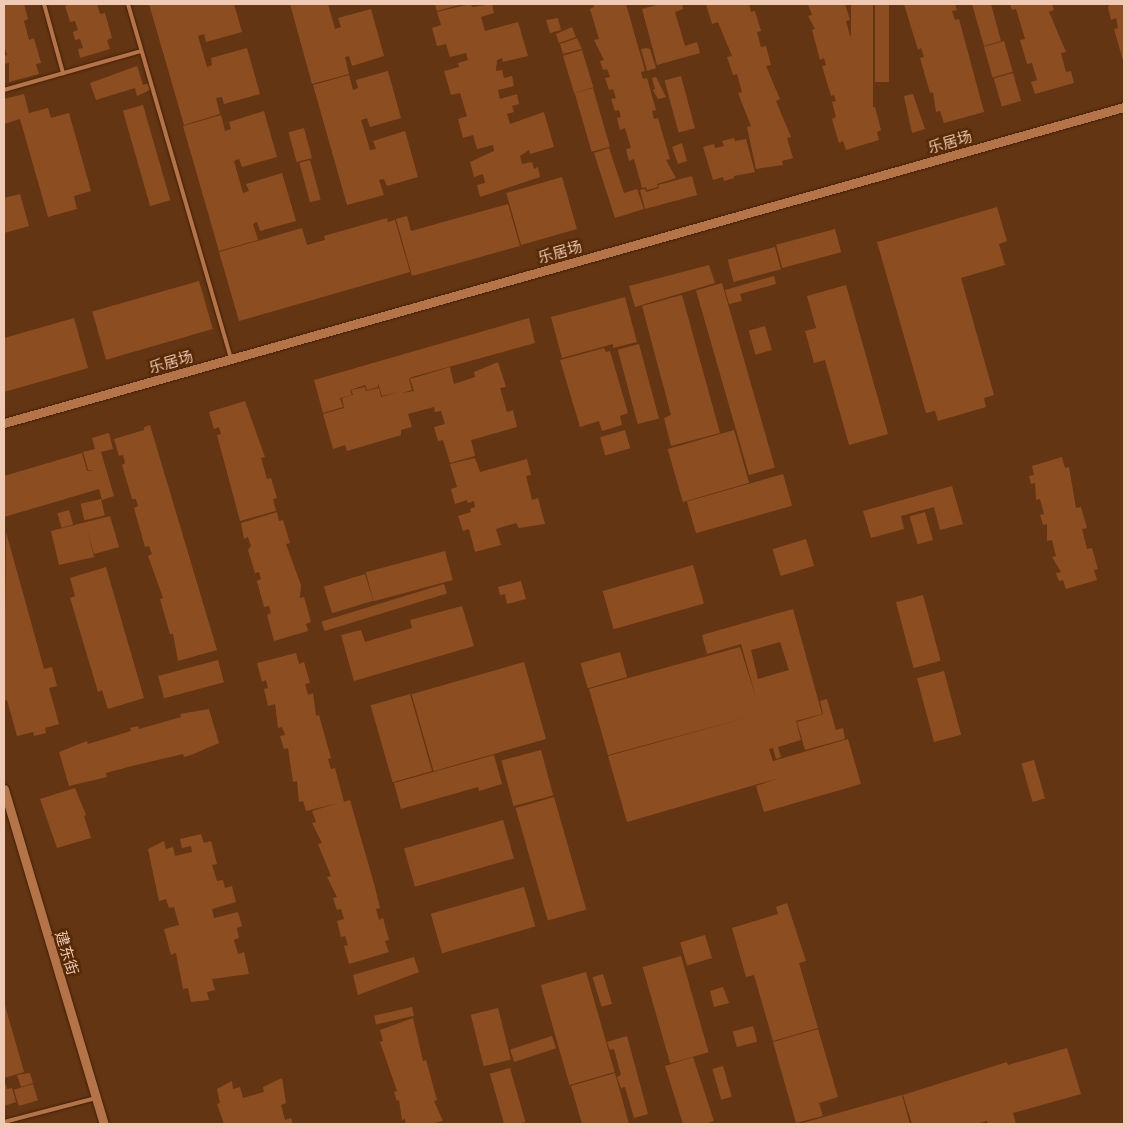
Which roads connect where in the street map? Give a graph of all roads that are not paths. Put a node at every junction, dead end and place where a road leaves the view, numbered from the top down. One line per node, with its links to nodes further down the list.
1 (44, 4): 4 (lane)
2 (128, 4): 3 (lane)
3 (141, 51): 4 (lane); 7 (lane)
4 (63, 73): 5 (lane)
5 (4, 90)
6 (1124, 107): 7 (street, 乐居场)
7 (231, 359): 8 (street, 乐居场)
8 (4, 423)
9 (4, 789): 10 (street, 建东街)
10 (96, 1098): 11 (lane); 12 (street, 建东街)
11 (4, 1122)
12 (104, 1124)

